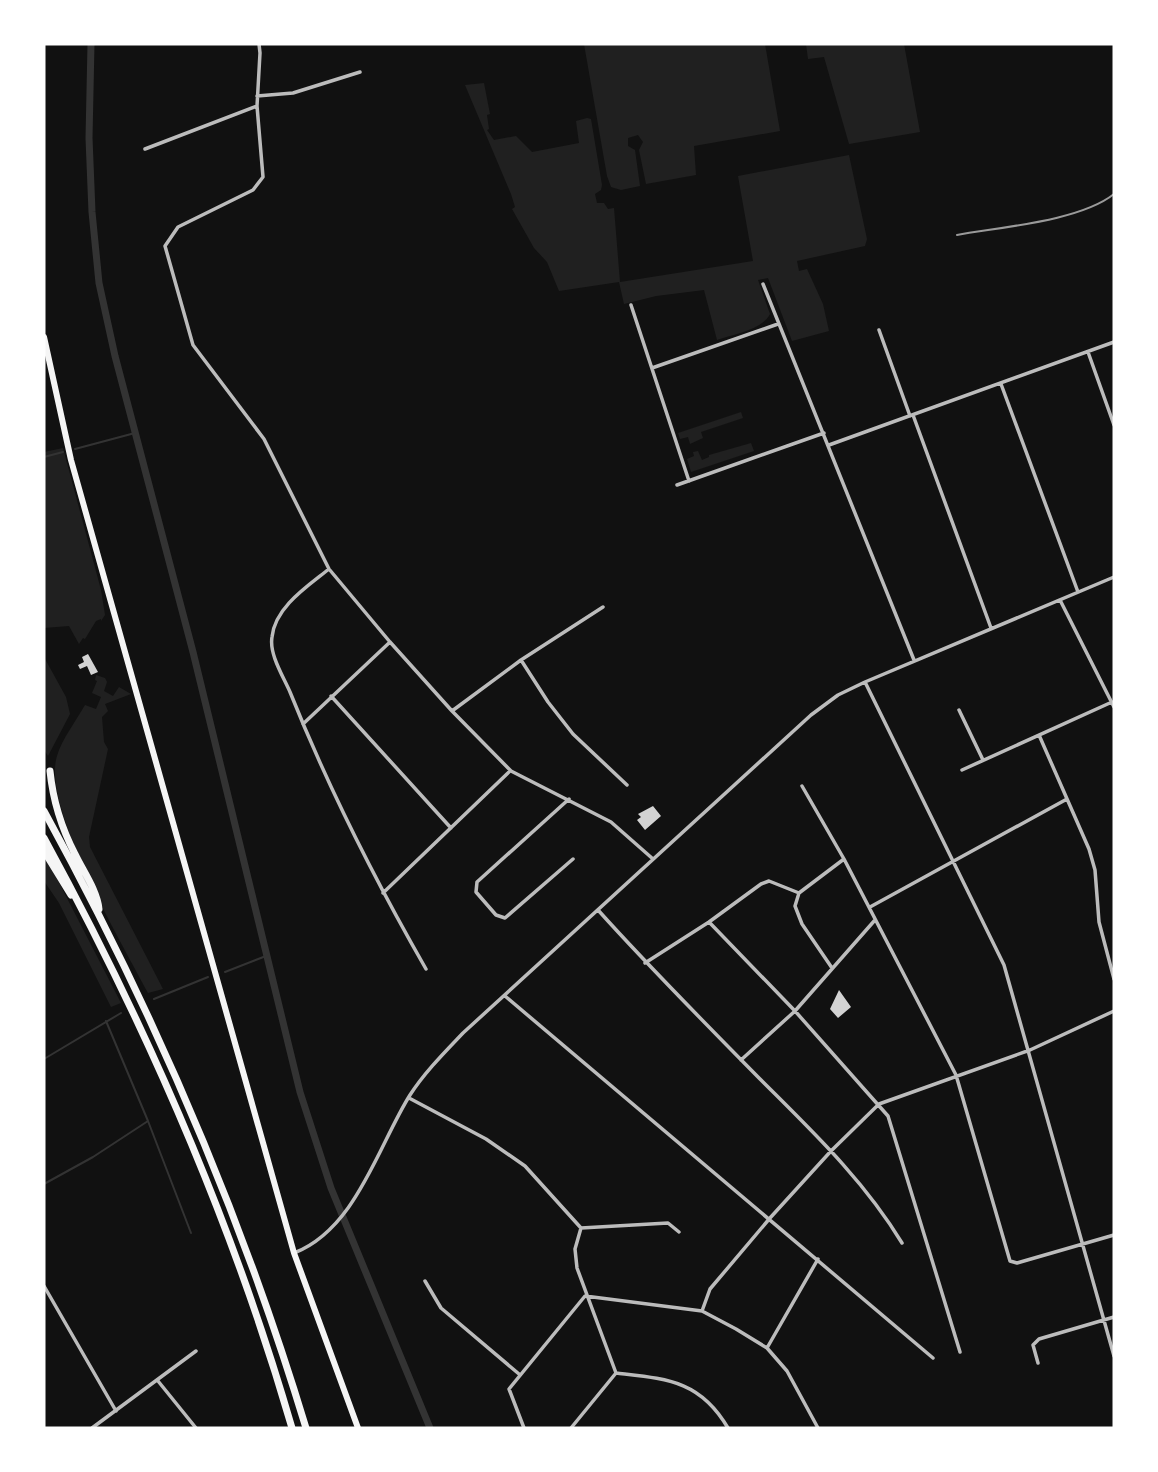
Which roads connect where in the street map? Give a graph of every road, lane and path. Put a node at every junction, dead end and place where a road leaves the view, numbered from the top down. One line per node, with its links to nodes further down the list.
1 (259, 44): 3 (street)
2 (360, 72): 3 (street)
3 (257, 96): 4 (street)
4 (257, 106): 5 (street); 21 (street)
5 (145, 149)
6 (763, 284): 8 (street)
7 (631, 305): 13 (street)
8 (778, 324): 13 (street); 17 (street)
9 (879, 330): 15 (street)
10 (44, 337): 81 (main road)
11 (1114, 342): 12 (street)
12 (1088, 352): 14 (street); 16 (street)
13 (652, 368): 19 (street)
14 (1001, 384): 15 (street); 23 (street)
15 (912, 416): 18 (street); 26 (street)
16 (1114, 425)
17 (824, 433): 18 (street); 19 (street)
18 (829, 445): 29 (street)
19 (689, 481): 20 (street)
20 (677, 485)
21 (329, 569): 27 (street); 36 (street)
22 (1114, 577): 23 (street)
23 (1079, 592): 24 (street)
24 (1060, 600): 26 (street); 32 (street)
25 (603, 607): 28 (street)
26 (991, 628): 29 (street)
27 (390, 642): 31 (street); 35 (street)
28 (521, 660): 35 (street); 42 (street)
29 (914, 660): 30 (street)
30 (865, 682): 51 (street); 53 (street)
31 (331, 696): 36 (street); 47 (street)
32 (1112, 702): 33 (street); 37 (street)
33 (1114, 707)
34 (959, 710): 38 (street)
35 (452, 711): 41 (street)
36 (303, 724): 54 (street)
37 (1039, 735): 38 (street); 45 (street)
38 (983, 760): 39 (street)
39 (962, 770)
40 (50, 771): 59 (highway)
41 (511, 771): 44 (street); 47 (street)
42 (627, 785)
43 (802, 786): 52 (street)
44 (569, 799): 50 (street); 51 (street)
45 (1067, 799): 53 (street); 65 (street)
46 (44, 811): 59 (highway)
47 (452, 828): 54 (street)
48 (44, 838): 56 (highway)
49 (44, 851): 56 (highway)
50 (573, 859)
51 (653, 859): 58 (street)
52 (844, 859): 55 (street); 57 (street)
53 (952, 862): 57 (street); 69 (street)
54 (383, 893): 64 (street)
55 (799, 893): 61 (street); 63 (street)
56 (78, 901): 101 (highway)
57 (869, 907): 60 (street)
58 (598, 910): 62 (street); 66 (street)
59 (99, 914): 102 (highway)
60 (875, 920): 63 (street); 71 (street)
61 (709, 922): 62 (street); 67 (street)
62 (645, 963): 70 (street)
63 (832, 968): 67 (street)
64 (426, 969)
65 (1114, 979)
66 (505, 996): 72 (street); 75 (street)
67 (794, 1011): 70 (street); 73 (street)
68 (1114, 1011): 69 (street)
69 (1030, 1050): 71 (street); 80 (street)
70 (741, 1060): 74 (street)
71 (956, 1075): 73 (street); 80 (street)
72 (408, 1097): 76 (street); 81 (street)
73 (879, 1104): 74 (street); 91 (street)
74 (831, 1151): 75 (street); 79 (street)
75 (770, 1218): 82 (street); 86 (street)
76 (581, 1228): 77 (street); 85 (street)
77 (679, 1232)
78 (1114, 1235): 80 (street)
79 (902, 1243)
80 (1083, 1244): 88 (street)
81 (295, 1252): 103 (main road)
82 (818, 1259): 89 (street); 93 (street)
83 (425, 1281): 96 (street)
84 (44, 1286): 98 (street)
85 (585, 1296): 86 (street); 95 (street); 96 (street)
86 (702, 1311): 89 (street)
87 (1114, 1317): 88 (street)
88 (1104, 1320): 92 (street); 94 (street)
89 (767, 1348): 107 (street)
90 (196, 1351): 97 (street)
91 (960, 1352)
92 (1114, 1356)
93 (933, 1358)
94 (1038, 1363)
95 (616, 1373): 105 (street); 106 (street)
96 (519, 1374): 104 (street)
97 (158, 1381): 98 (street); 100 (street)
98 (116, 1411): 99 (street)
99 (92, 1428)
100 (196, 1428)
101 (292, 1428)
102 (306, 1428)
103 (358, 1428)
104 (524, 1428)
105 (571, 1428)
106 (728, 1428)
107 (818, 1428)

